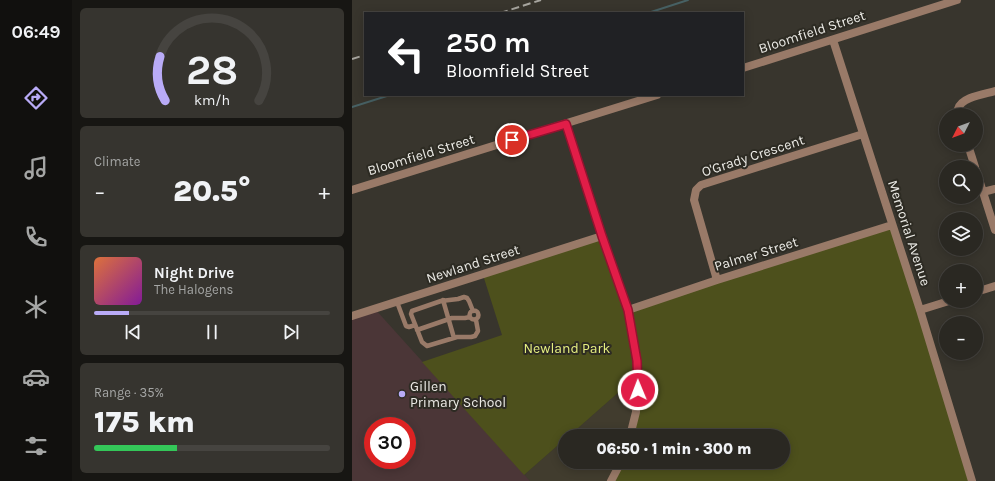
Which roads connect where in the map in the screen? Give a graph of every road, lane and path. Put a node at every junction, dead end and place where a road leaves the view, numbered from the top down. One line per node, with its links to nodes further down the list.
1 (957, 0): 2 (street, Bloomfield Street)
2 (833, 40): 3 (street, Bloomfield Street); 8 (street, Memorial Avenue)
3 (744, 68)
4 (995, 91): 6 (street)
5 (655, 96): 7 (street, Bloomfield Street)
6 (958, 108)
7 (566, 124): 10 (street, Bloomfield Street); 14 (street)
8 (863, 134): 12 (street, Memorial Avenue); 15 (street, O'Grady Crescent)
9 (995, 189): 11 (street)
10 (352, 190)
11 (983, 192): 13 (street)
12 (892, 225): 15 (street, Palmer Street); 22 (street, Memorial Avenue)
13 (995, 230)
14 (602, 236): 19 (street, Newland Street); 21 (street)
15 (717, 280): 21 (street, Palmer Street)
16 (995, 286): 17 (street)
17 (983, 290)
18 (443, 300): 23 (lane); 26 (lane); 28 (lane)
19 (397, 302): 24 (street, Newland Street); 28 (lane)
20 (939, 304): 22 (street)
21 (628, 310): 30 (street)
22 (920, 310): 33 (street, Memorial Avenue)
23 (473, 311): 25 (lane); 27 (lane)
24 (352, 316)
25 (470, 317): 26 (lane); 27 (lane)
26 (448, 319): 28 (lane); 29 (lane)
27 (476, 320): 29 (lane)
28 (416, 327): 29 (lane)
29 (454, 338)
30 (632, 429)
31 (617, 469): 32 (street)
32 (611, 481)
33 (972, 481)

